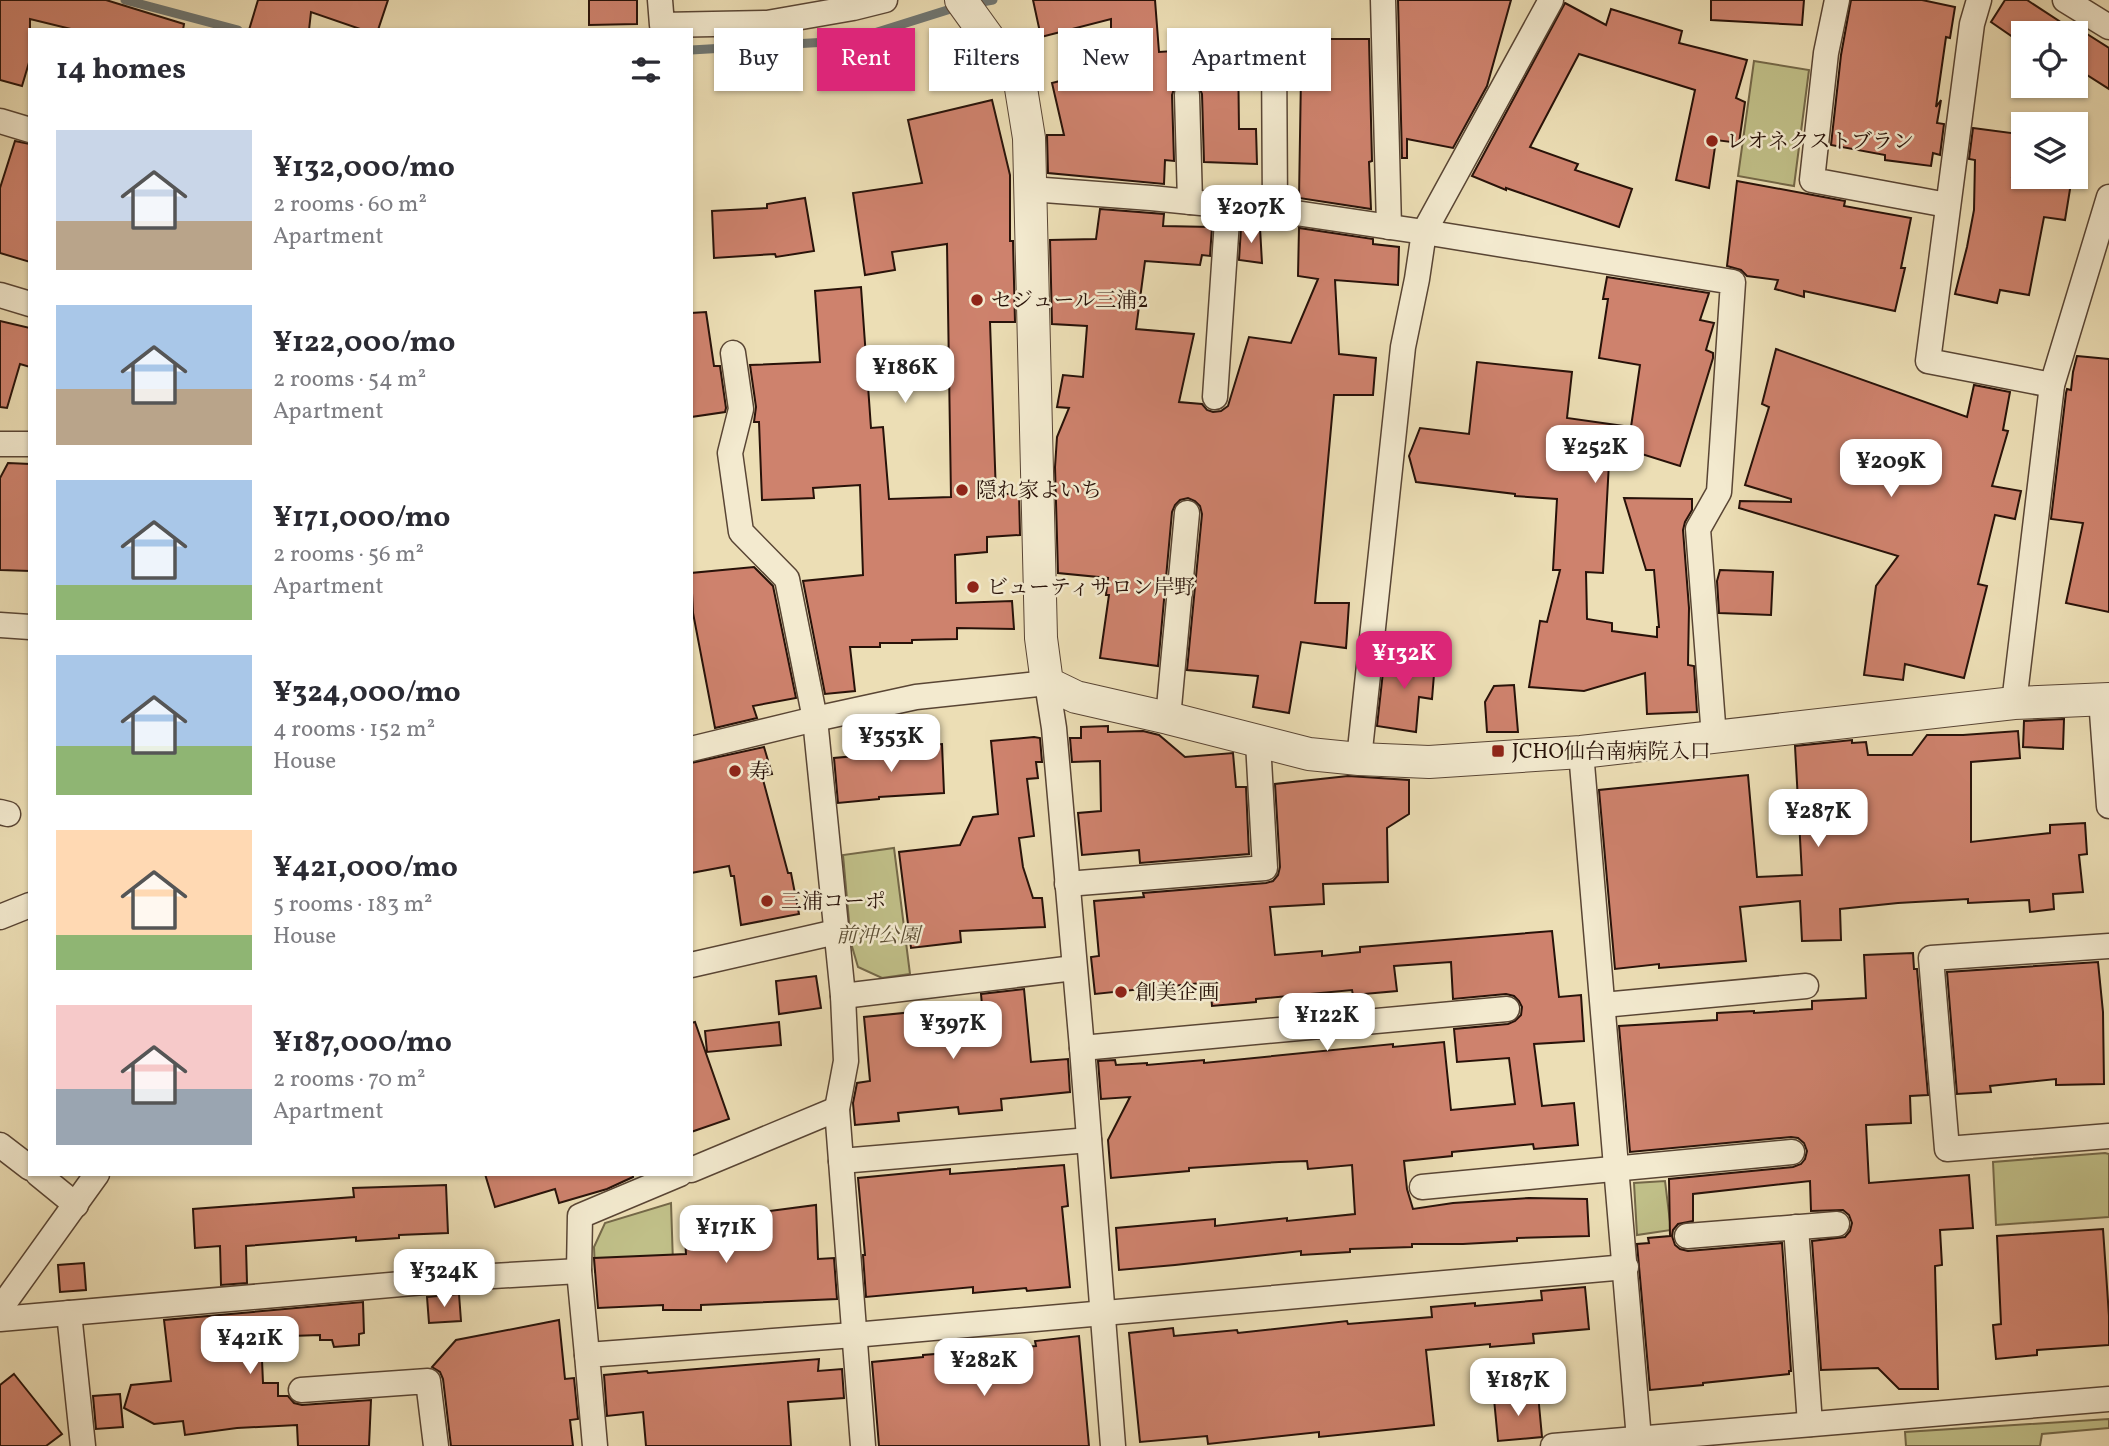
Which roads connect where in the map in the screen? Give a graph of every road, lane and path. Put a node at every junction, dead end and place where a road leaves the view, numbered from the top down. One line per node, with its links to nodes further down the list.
1 (660, 0): 2 (street)
2 (885, 0)
3 (1383, 0): 20 (street)
4 (1551, 0): 21 (street)
5 (1837, 0): 17 (street)
6 (1979, 0): 17 (street)
7 (2065, 0): 9 (street)
8 (967, 8): 14 (street)
9 (2109, 27)
10 (1274, 91): 19 (street)
11 (1187, 95): 16 (street)
12 (0, 121): 13 (street)
13 (28, 129)
14 (1031, 189): 16 (street); 32 (street)
15 (2109, 197): 25 (street)
16 (1190, 202): 18 (street)
17 (1947, 205): 25 (street)
18 (1228, 206): 19 (street); 26 (street)
19 (1275, 211): 20 (street)
20 (1389, 227): 21 (street)
21 (1424, 232): 37 (street); 41 (street)
22 (0, 295): 23 (street)
23 (28, 303)
24 (733, 354): 36 (street)
25 (2052, 385): 34 (street)
26 (1215, 397)
27 (0, 444): 28 (street)
28 (28, 444)
29 (1187, 513): 35 (street)
30 (0, 625): 31 (street)
31 (28, 626)
32 (1046, 683): 35 (street); 36 (street); 43 (street)
33 (2105, 699): 34 (street); 42 (street)
34 (2014, 703): 37 (street)
35 (1168, 718): 38 (street)
36 (815, 719): 39 (street); 46 (street)
37 (1714, 737): 40 (street)
38 (1258, 742): 41 (street); 43 (street)
39 (693, 749)
40 (1581, 752): 41 (street); 52 (street)
41 (1359, 759)
42 (2109, 806)
43 (1067, 884): 49 (street)
44 (28, 906): 45 (street)
45 (0, 917)
46 (835, 932): 48 (street); 51 (street)
47 (2109, 946): 56 (street)
48 (693, 965)
49 (1074, 968): 51 (street); 54 (street)
50 (1806, 986): 52 (street)
51 (843, 996): 55 (street)
52 (1603, 1004): 63 (street)
53 (1507, 1009): 54 (street)
54 (1082, 1048): 57 (street)
55 (837, 1109): 60 (street); 62 (street)
56 (2109, 1136)
57 (1090, 1140): 60 (street); 75 (street)
58 (0, 1145): 61 (street)
59 (1792, 1152): 63 (street)
60 (841, 1161): 78 (street)
61 (28, 1166)
62 (693, 1169)
63 (1617, 1169): 67 (street); 72 (street)
64 (40, 1176): 68 (street)
65 (96, 1176): 68 (street)
66 (675, 1176): 73 (street)
67 (1422, 1187)
68 (76, 1205): 74 (street)
69 (1837, 1224): 70 (street)
70 (1796, 1227): 71 (street); 82 (street)
71 (1687, 1236)
72 (1626, 1267): 75 (street); 83 (street)
73 (579, 1271): 76 (street); 79 (street)
74 (0, 1309)
75 (1103, 1312): 78 (street); 88 (street)
76 (69, 1313): 77 (street); 84 (street)
77 (0, 1319)
78 (854, 1335): 79 (street); 87 (street)
79 (587, 1355): 86 (street)
80 (301, 1390): 85 (street)
81 (2109, 1399): 82 (street)
82 (1810, 1424): 83 (street)
83 (1640, 1439): 89 (street)
84 (83, 1446)
85 (436, 1446)
86 (596, 1446)
87 (863, 1446)
88 (1113, 1446)
89 (1553, 1446)

